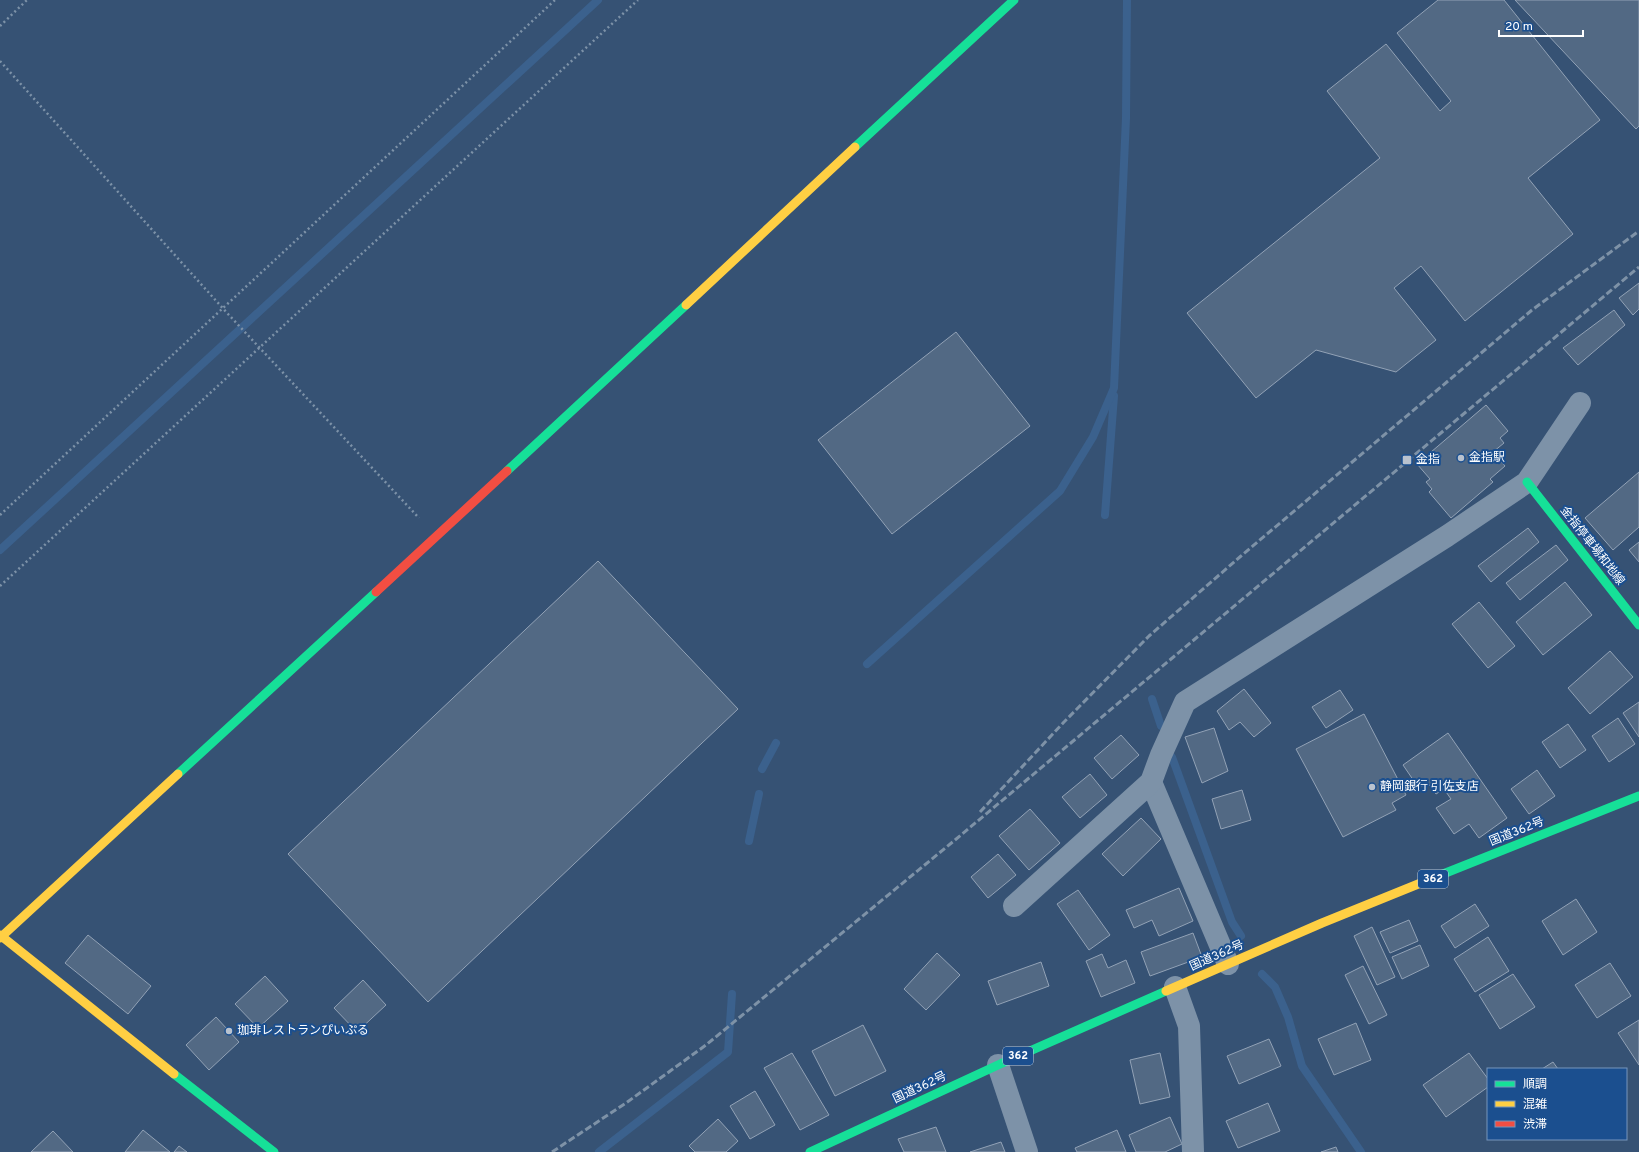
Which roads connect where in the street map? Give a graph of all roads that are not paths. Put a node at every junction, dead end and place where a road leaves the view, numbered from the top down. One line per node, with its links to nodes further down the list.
1 (1014, 0): 8 (main road)
2 (1580, 403): 3 (street)
3 (1527, 482): 4 (main road, 金指停車場和地線); 5 (street)
4 (1639, 625)
5 (1151, 782): 7 (street); 9 (street)
6 (1638, 799): 9 (main road, 国道362号 / 362)
7 (1014, 906)
8 (0, 936): 12 (main road)
9 (1228, 964): 10 (main road, 国道362号 / 362)
10 (1175, 987): 11 (main road, 国道362号 / 362); 15 (street)
11 (998, 1065): 13 (main road, 国道362号 / 362); 14 (street)
12 (274, 1152)
13 (810, 1152)
14 (1027, 1152)
15 (1193, 1152)

